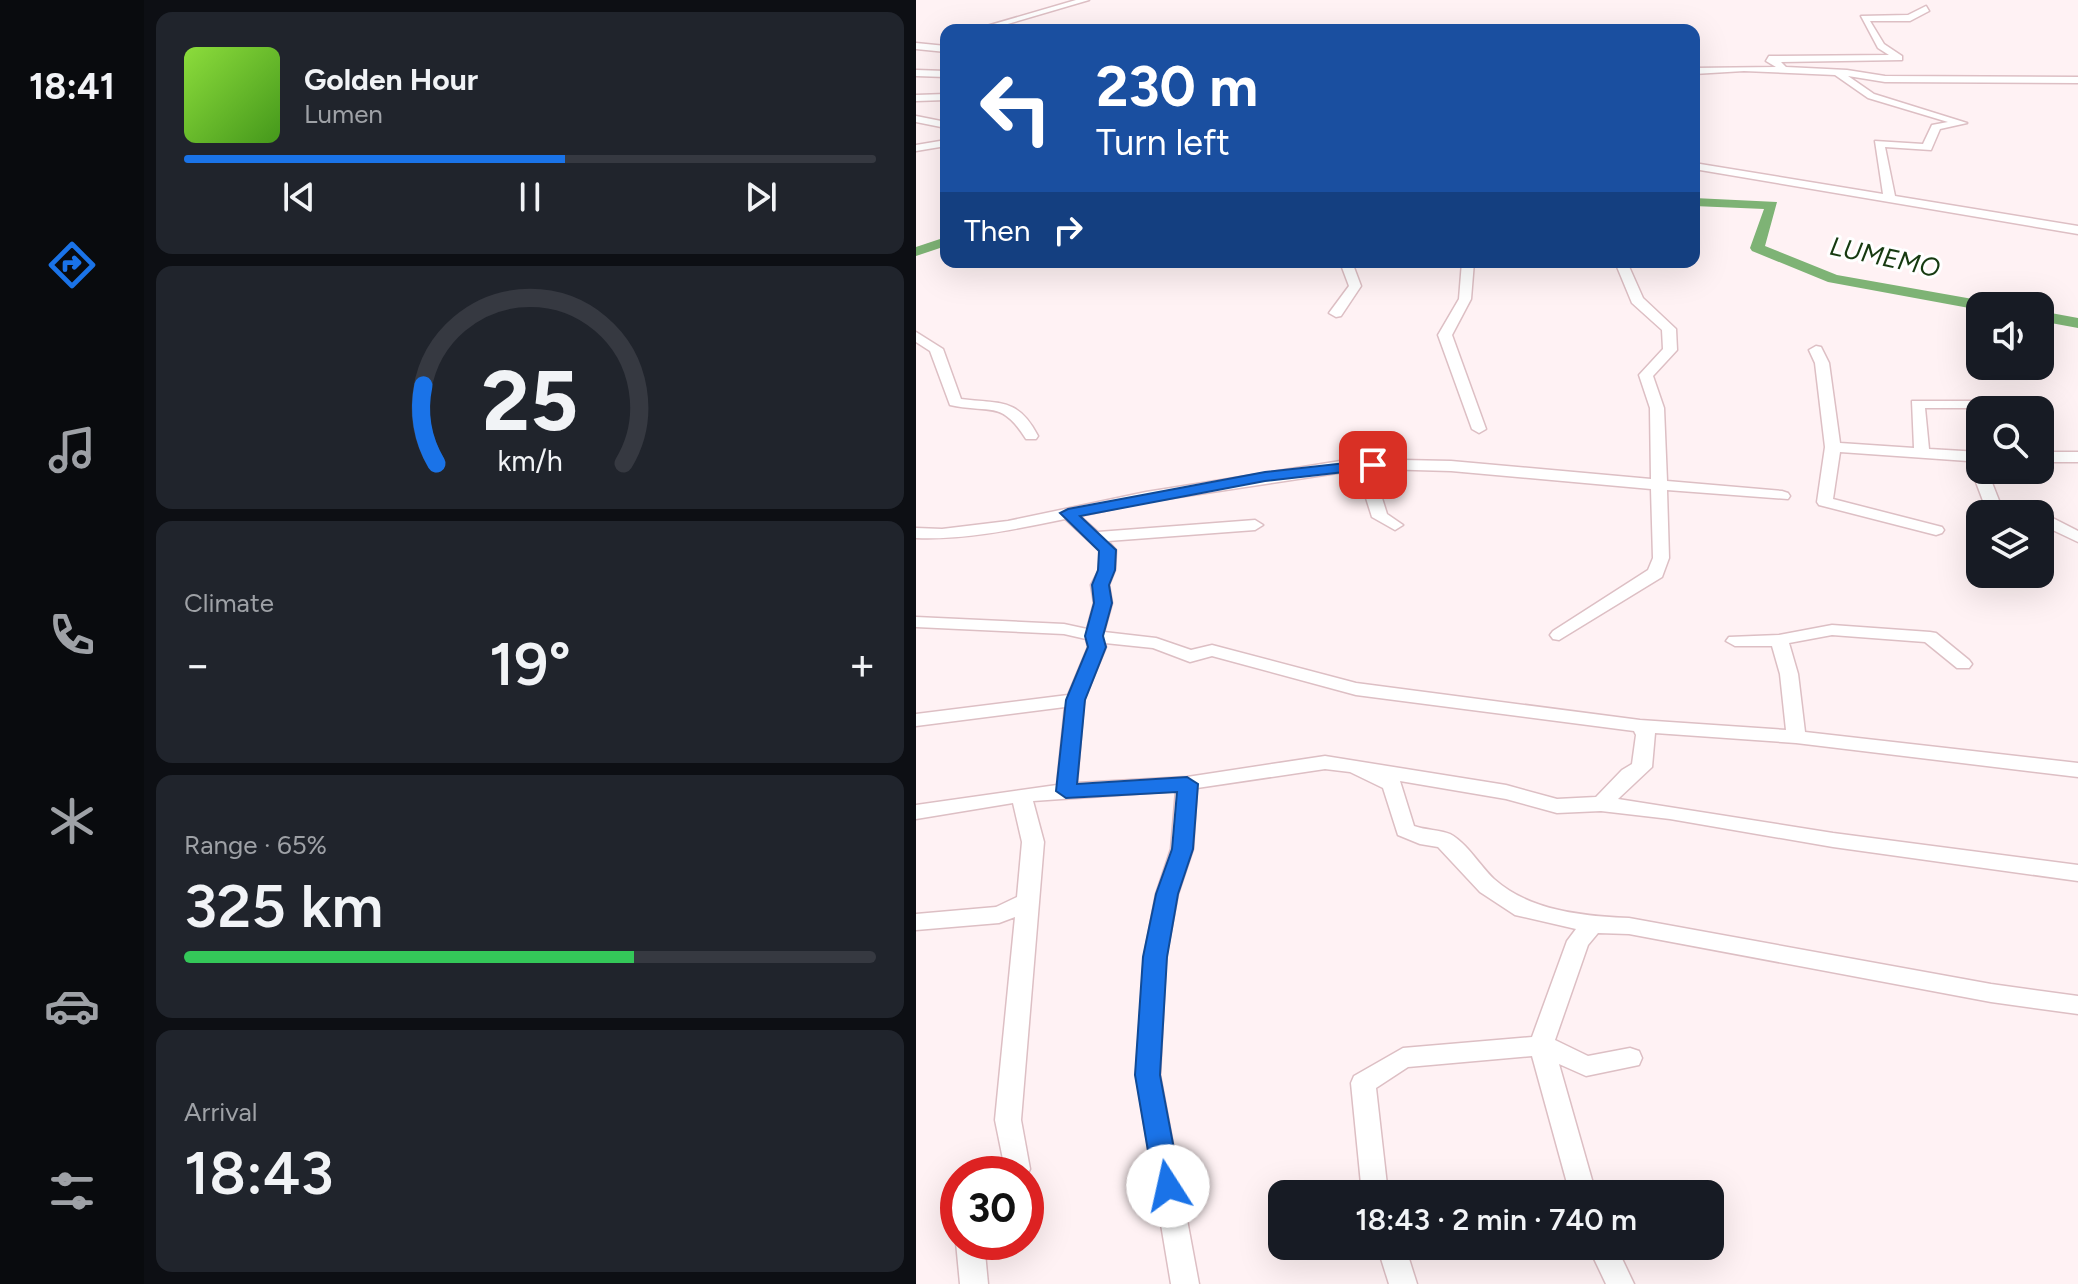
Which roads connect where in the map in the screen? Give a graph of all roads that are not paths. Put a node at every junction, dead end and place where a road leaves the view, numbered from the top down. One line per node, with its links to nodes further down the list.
1 (1085, 0): 3 (street)
2 (1926, 9): 7 (street)
3 (999, 24)
4 (940, 41): 5 (street)
5 (918, 46): 6 (street)
6 (940, 48)
7 (1843, 57): 9 (street); 11 (street)
8 (1700, 71): 9 (street)
9 (1792, 71): 11 (street)
10 (916, 73): 12 (street)
11 (1842, 73): 13 (street); 21 (street)
12 (940, 74)
13 (2078, 80)
14 (940, 97): 15 (street)
15 (916, 98)
16 (916, 119): 17 (street)
17 (940, 124)
18 (940, 144): 19 (street)
19 (916, 148)
20 (1700, 167): 21 (street)
21 (1890, 200): 22 (street)
22 (2078, 230)
23 (1348, 268): 26 (street)
24 (1468, 268): 30 (street)
25 (1624, 268): 38 (street)
26 (1336, 313)
27 (916, 336): 31 (street)
28 (1816, 350): 32 (street)
29 (1966, 404): 33 (street)
30 (1479, 429)
31 (1031, 436)
32 (1833, 447): 33 (street); 44 (street)
33 (1922, 453): 34 (street)
34 (1966, 455)
35 (2054, 457): 36 (street)
36 (2078, 457)
37 (1373, 465): 38 (street); 40 (street); 42 (street)
38 (1660, 486): 39 (street); 49 (street)
39 (1782, 496)
40 (1068, 513): 45 (street); 46 (street)
41 (1255, 525): 46 (street)
42 (1395, 525)
43 (2054, 525): 47 (street)
44 (1936, 530)
45 (916, 533)
46 (1095, 537): 50 (street)
47 (2078, 537)
48 (916, 622): 50 (street)
49 (1559, 635)
50 (1094, 636): 54 (street); 56 (street)
51 (1779, 640): 52 (street); 53 (street); 57 (street)
52 (1735, 641)
53 (1963, 664)
54 (1075, 700): 55 (street); 61 (street)
55 (916, 720)
56 (1640, 726): 57 (street); 63 (street)
57 (1796, 737): 59 (street)
58 (1367, 769): 60 (street); 63 (street); 68 (street)
59 (2078, 770)
60 (1187, 784): 61 (street); 79 (street)
61 (1066, 791): 62 (street)
62 (1021, 796): 64 (street); 66 (street)
63 (1601, 804): 65 (street)
64 (916, 812)
65 (2078, 873)
66 (1026, 902): 67 (street); 72 (street)
67 (916, 922)
68 (1593, 925): 69 (street); 70 (street)
69 (2078, 1005)
70 (1541, 1045): 71 (street); 73 (street); 74 (street)
71 (1630, 1058)
72 (1015, 1156)
73 (1373, 1180)
74 (1579, 1180)
75 (972, 1260): 78 (street)
76 (1395, 1260): 80 (street)
77 (1609, 1260): 81 (street)
78 (974, 1284)
79 (1185, 1284)
80 (1403, 1284)
81 (1620, 1284)

